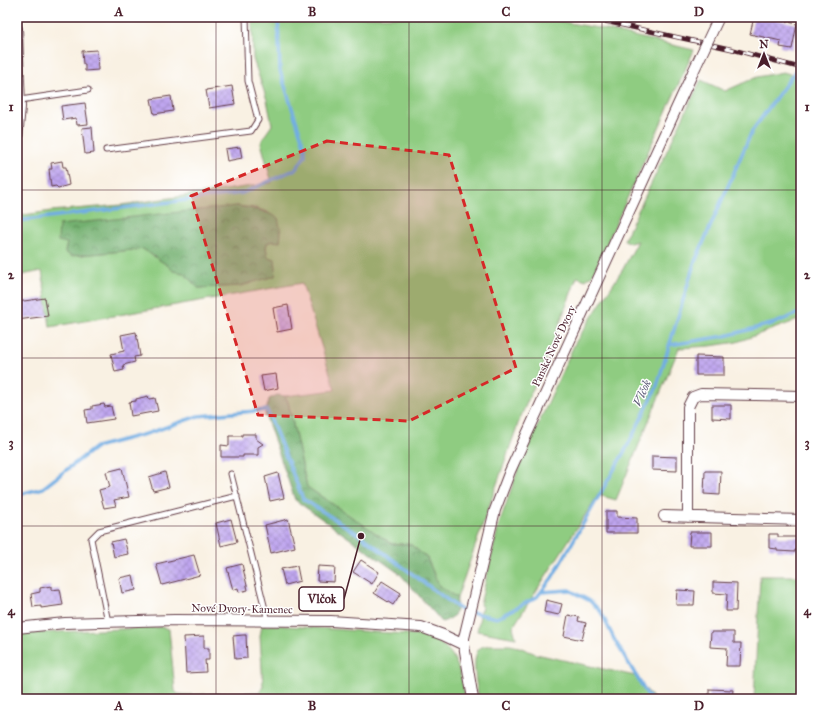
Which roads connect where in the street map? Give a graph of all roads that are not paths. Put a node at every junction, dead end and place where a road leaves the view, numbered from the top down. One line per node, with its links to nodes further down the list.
1 (246, 17): 7 (lane)
2 (719, 17): 17 (street, Panské Nové Dvory, bridge)
3 (17, 29): 5 (street)
4 (88, 90): 5 (lane)
5 (20, 100): 6 (street)
6 (17, 138)
7 (106, 150)
8 (801, 396): 12 (street)
9 (232, 474): 10 (lane)
10 (237, 496): 14 (lane); 15 (lane)
11 (664, 516): 12 (street)
12 (688, 517): 13 (street)
13 (801, 520)
14 (268, 621): 15 (street, Nové Dvory-Kamenec); 17 (street, Nové Dvory-Kamenec)
15 (108, 622): 16 (street, Nové Dvory-Kamenec)
16 (17, 628)
17 (464, 645): 18 (street, Panské Nové Dvory)
18 (473, 699)

